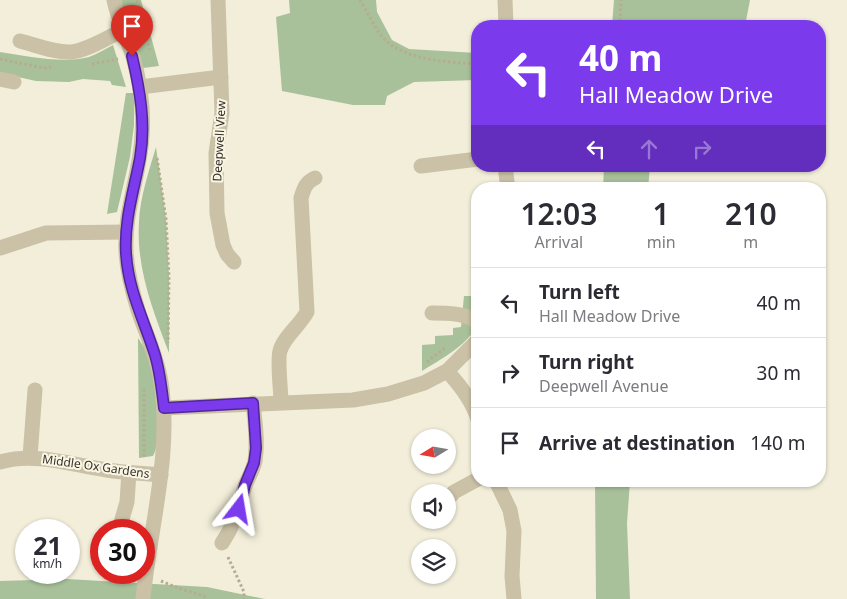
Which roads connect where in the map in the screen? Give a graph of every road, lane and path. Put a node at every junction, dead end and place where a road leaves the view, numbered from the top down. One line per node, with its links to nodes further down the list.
1 (114, 0): 9 (street)
2 (137, 0): 11 (path)
3 (218, 0): 13 (street, Deepwell View)
4 (360, 0): 12 (path)
5 (505, 0): 7 (street)
6 (621, 0): 8 (path)
7 (506, 20)
8 (620, 20)
9 (123, 30): 10 (street); 14 (street)
10 (20, 41)
11 (151, 57)
12 (471, 63)
13 (221, 77): 14 (street); 21 (street, Deepwell View)
14 (140, 87): 19 (street)
15 (157, 156): 25 (path)
16 (471, 160): 17 (street)
17 (421, 166)
18 (316, 178): 31 (street)
19 (126, 232): 20 (street); 34 (street)
20 (0, 248)
21 (234, 262)
22 (432, 313): 23 (street)
23 (471, 319)
24 (450, 344): 27 (path)
25 (167, 346)
26 (471, 347): 28 (street)
27 (420, 368)
28 (447, 371): 31 (street); 33 (street)
29 (144, 381): 37 (path)
30 (35, 390): 35 (street, Middle Ox Gardens)
31 (281, 402): 32 (street)
32 (253, 403): 34 (street); 44 (street)
33 (471, 404)
34 (164, 408): 38 (street)
35 (30, 458): 36 (street, Middle Ox Gardens); 37 (street, Middle Ox Gardens)
36 (0, 462)
37 (136, 472): 38 (street, Middle Ox Gardens); 42 (street)
38 (161, 475): 43 (street)
39 (471, 483): 41 (street)
40 (499, 487): 50 (street)
41 (456, 491)
42 (122, 519)
43 (154, 519)
44 (222, 543): 49 (path)
45 (155, 578): 48 (path)
46 (145, 584): 47 (street)
47 (143, 599)
48 (206, 599)
49 (244, 599)
50 (514, 599)

